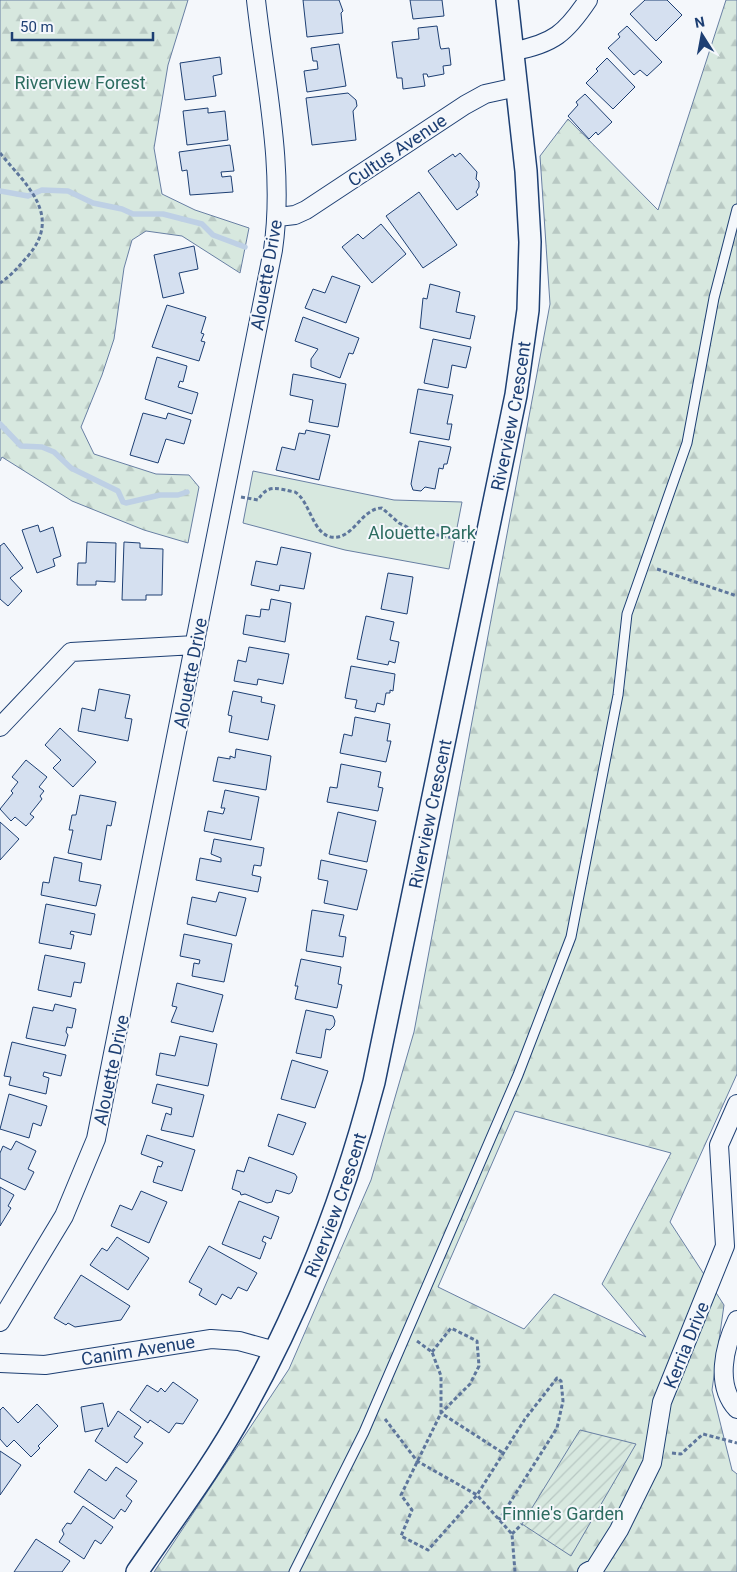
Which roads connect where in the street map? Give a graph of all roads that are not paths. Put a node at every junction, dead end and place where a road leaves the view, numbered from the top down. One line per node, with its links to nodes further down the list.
1 (256, 0): 7 (street, Alouette Drive)
2 (507, 0): 4 (street, Riverview Crescent)
3 (588, 0): 4 (street)
4 (514, 51): 5 (street, Riverview Crescent)
5 (517, 87): 7 (street, Cultus Avenue); 13 (street, Riverview Crescent)
6 (737, 209): 17 (lane)
7 (278, 217): 8 (street, Alouette Drive)
8 (195, 645): 9 (street); 12 (street, Alouette Drive)
9 (0, 727)
10 (737, 1104): 18 (street, Kerria Drive)
11 (737, 1320): 15 (street)
12 (0, 1322)
13 (275, 1350): 14 (street, Canim Avenue); 16 (street, Riverview Crescent)
14 (0, 1363)
15 (737, 1409)
16 (137, 1572)
17 (294, 1572)
18 (587, 1572)

